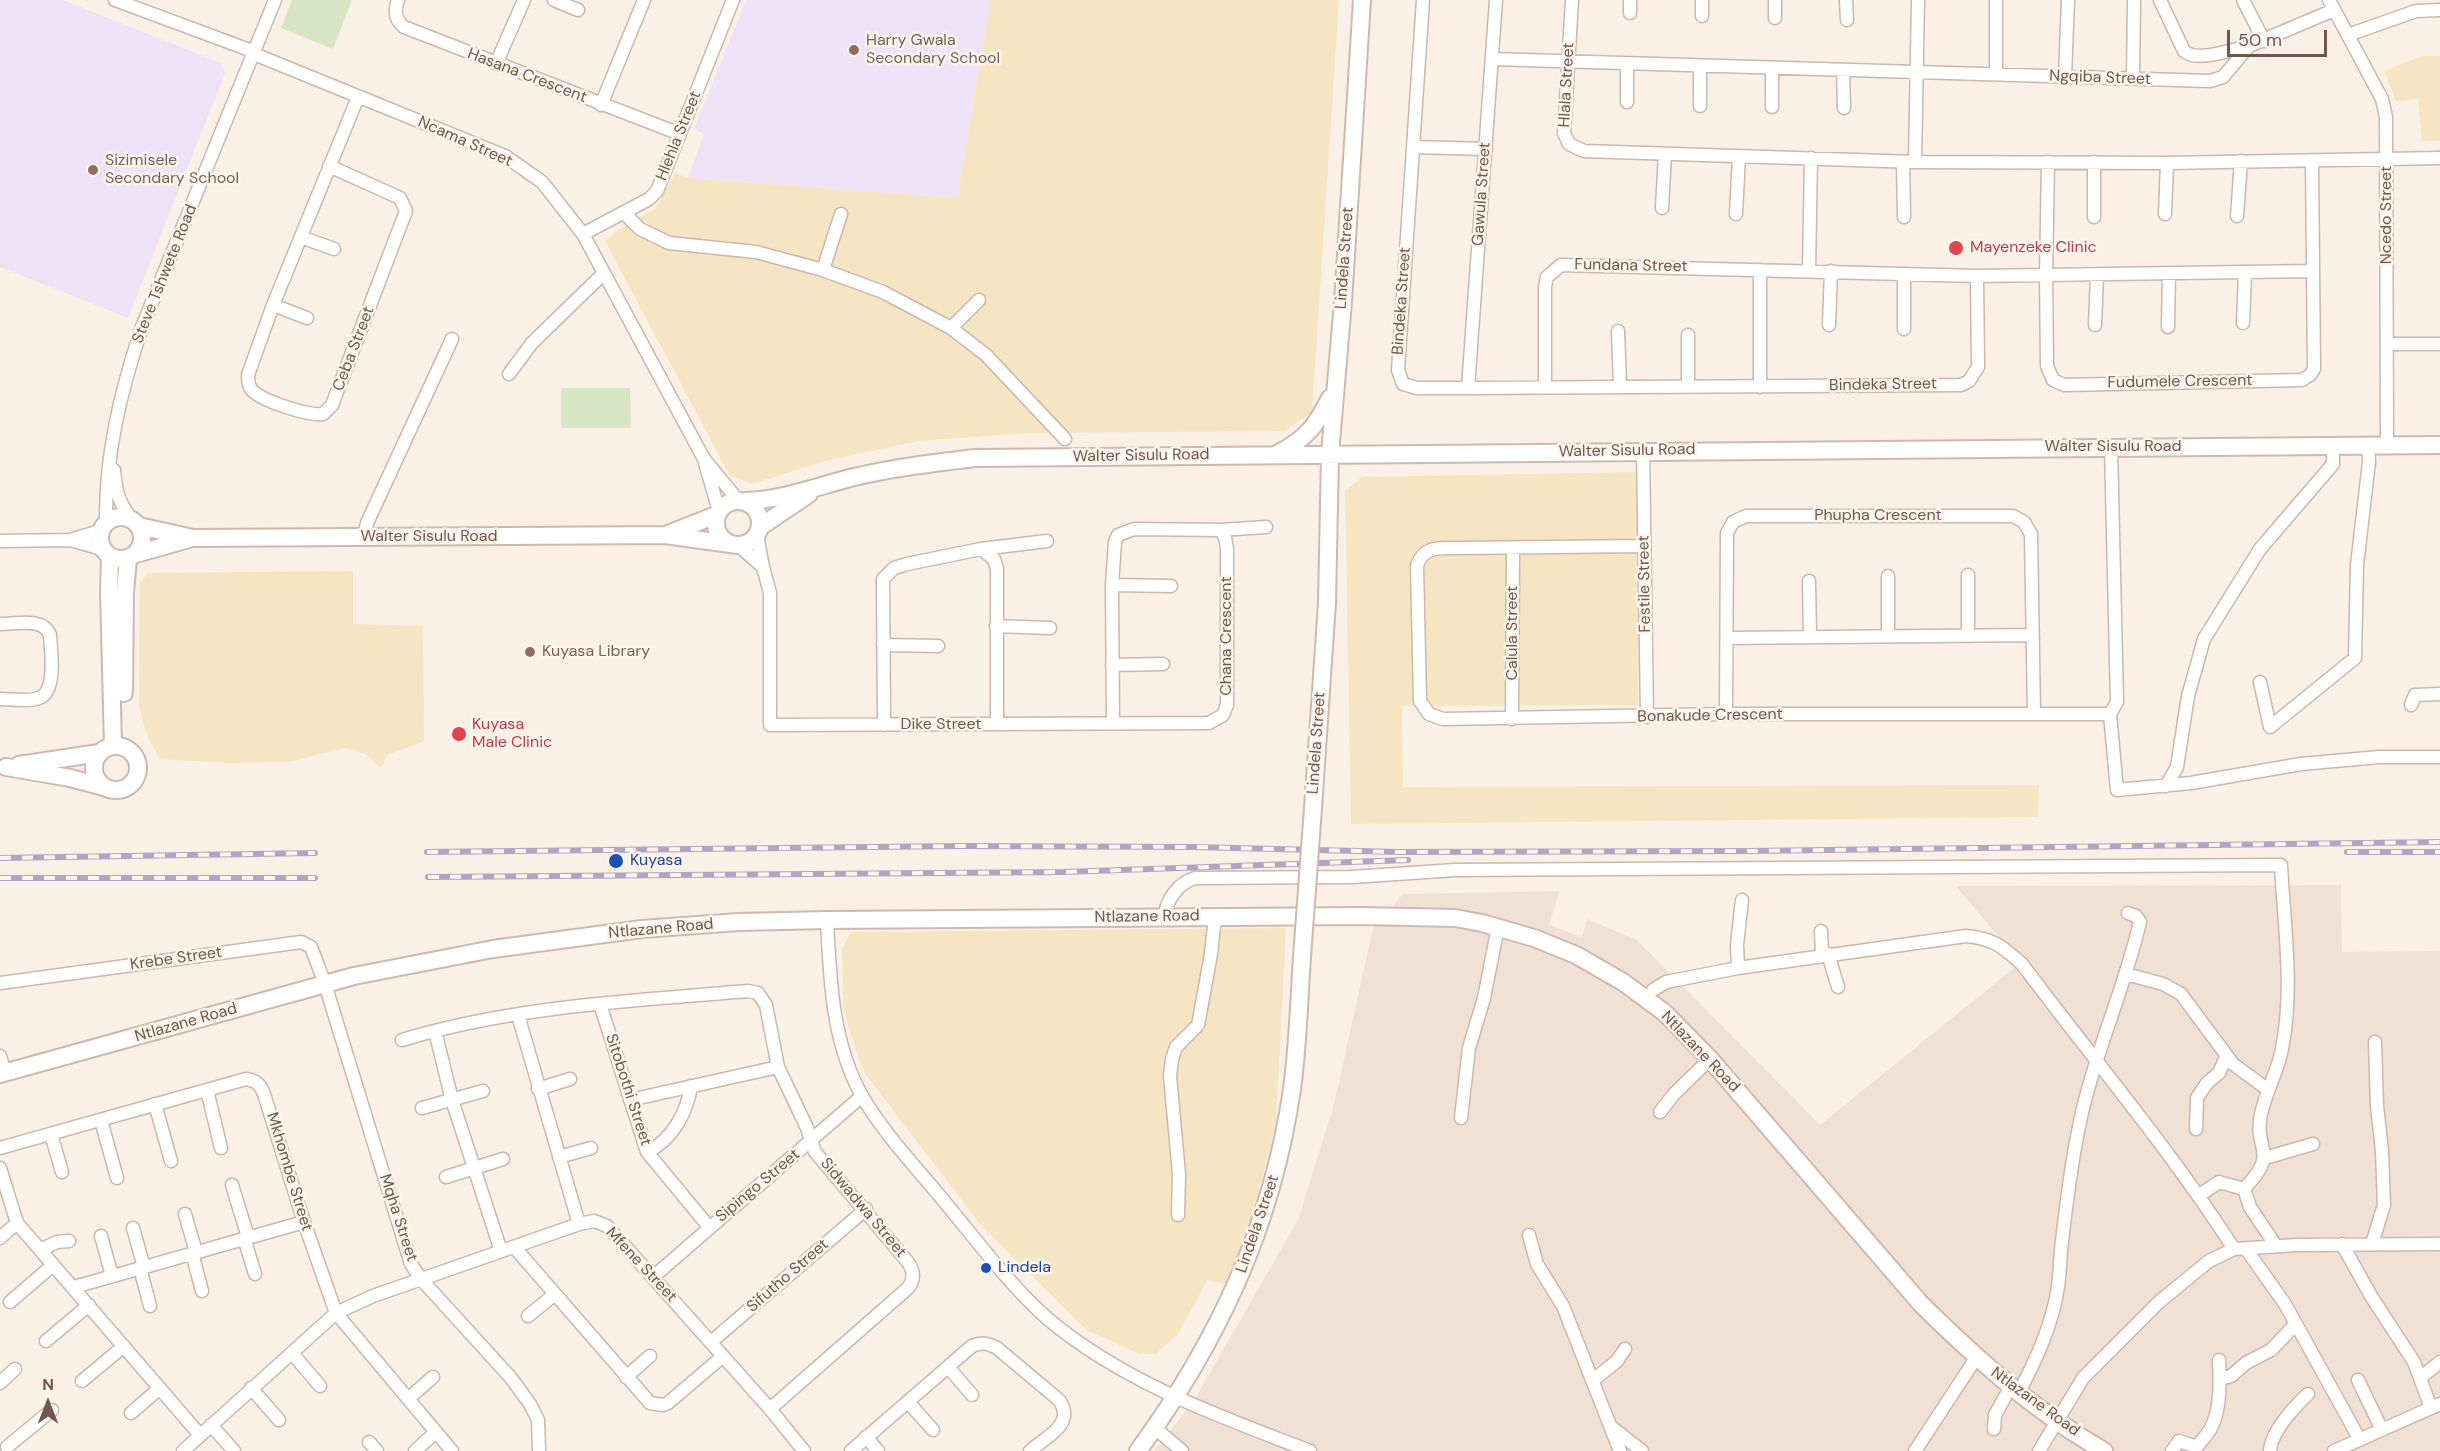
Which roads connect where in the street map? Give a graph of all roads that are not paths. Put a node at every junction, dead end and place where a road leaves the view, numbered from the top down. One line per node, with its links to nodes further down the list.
1 (115, 0): 32 (street, Ncama Street)
2 (275, 0): 32 (street, Steve Tshwete Road)
3 (398, 0): 35 (street, Hasana Crescent)
4 (524, 0): 35 (street)
5 (554, 0): 23 (street)
6 (644, 0): 46 (street)
7 (733, 0): 50 (street, Hlehla Street)
8 (1362, 0): 108 (street, Lindela Street)
9 (1423, 0): 51 (street, Bindeka Street)
10 (1496, 0): 33 (street, Gawula Street)
11 (1572, 0): 34 (street, Hlala Street)
12 (1630, 0): 25 (street)
13 (1702, 0): 26 (street)
14 (1775, 0): 27 (street)
15 (1846, 0): 28 (street)
16 (1918, 0): 40 (street)
17 (1996, 0): 41 (street)
18 (2068, 0): 42 (street)
19 (2134, 0): 43 (street)
20 (2160, 0): 31 (street)
21 (2243, 0): 30 (street)
22 (2332, 5): 29 (street, Ncedo Street); 30 (street)
23 (578, 10)
24 (2440, 10): 29 (street)
25 (1630, 13)
26 (1702, 16)
27 (1774, 18)
28 (1847, 20)
29 (2348, 35): 56 (street, Ncedo Street)
30 (2264, 41): 31 (street)
31 (2249, 46): 43 (street, Ngqiba Street)
32 (254, 54): 44 (street, Ncama Street); 116 (street, Steve Tshwete Road)
33 (1491, 59): 34 (street, Ngqiba Street); 52 (street, Gawula Street)
34 (1567, 63): 36 (street, Ngqiba Street); 53 (street, Hlala Street)
35 (496, 64): 46 (street, Hasana Crescent)
36 (1627, 64): 37 (street, Ngqiba Street); 45 (street)
37 (1700, 66): 38 (street, Ngqiba Street); 47 (street)
38 (1772, 68): 39 (street, Ngqiba Street); 48 (street)
39 (1843, 70): 40 (street, Ngqiba Street); 49 (street)
40 (1917, 72): 41 (street, Ngqiba Street); 60 (street)
41 (1996, 73): 42 (street, Ngqiba Street)
42 (2065, 77): 43 (street, Ngqiba Street)
43 (2133, 79)
44 (358, 97): 64 (street, Ceba Street); 73 (street, Ncama Street)
45 (1627, 102)
46 (601, 105): 50 (street, Hasana Crescent)
47 (1700, 106)
48 (1772, 107)
49 (1844, 108)
50 (680, 134): 66 (street, Hlehla Street)
51 (1413, 147): 52 (street); 107 (street, Bindeka Street)
52 (1486, 148): 107 (street, Gawula Street)
53 (1665, 154): 54 (street, Hlala Street); 65 (street)
54 (1739, 156): 55 (street, Hlala Street); 68 (street)
55 (1811, 158): 60 (street, Hlala Street); 78 (street)
56 (2387, 158): 57 (street, Hlala Street); 59 (street, Hlala Street); 100 (street, Ncedo Street)
57 (2440, 159)
58 (2241, 161): 59 (street, Hlala Street); 63 (street, Hlala Street); 70 (street)
59 (2312, 161): 80 (street, Fudumele Crescent)
60 (1909, 162): 61 (street, Hlala Street); 71 (street)
61 (2048, 162): 62 (street, Hlala Street); 87 (street, Fudumele Crescent)
62 (2094, 162): 63 (street, Hlala Street); 72 (street)
63 (2167, 163): 69 (street)
64 (329, 166): 74 (street, Ceba Street); 89 (street, Ceba Street)
65 (1662, 208)
66 (624, 213): 73 (street, Hlehla Street); 76 (street)
67 (841, 214): 76 (street)
68 (1736, 214)
69 (2165, 214)
70 (2237, 216)
71 (1904, 218)
72 (2094, 218)
73 (583, 234): 81 (street, Ncama Street)
74 (301, 237): 75 (street); 89 (street, Ceba Street)
75 (334, 249)
76 (823, 270): 95 (street)
77 (1760, 270): 78 (street, Fundana Street); 104 (street, Fundana Street); 106 (street)
78 (1809, 271): 79 (street, Fundana Street)
79 (1831, 271): 83 (street, Fundana Street); 92 (street)
80 (2312, 271): 82 (street, Fundana Street); 87 (street, Fudumele Crescent)
81 (603, 273): 102 (street); 119 (street, Ncama Street)
82 (2245, 273): 84 (street, Fundana Street); 91 (street)
83 (1904, 274): 86 (street, Fundana Street); 96 (street)
84 (2169, 274): 85 (street, Fundana Street); 94 (street)
85 (2097, 275): 87 (street, Fundana Street); 93 (street)
86 (1977, 276): 87 (street, Fundana Street); 106 (street, Bindeka Street)
87 (2046, 276)
88 (979, 300): 95 (street)
89 (273, 305): 90 (street)
90 (307, 318)
91 (2243, 323)
92 (1828, 325)
93 (2096, 325)
94 (2168, 327)
95 (951, 328): 109 (street)
96 (1904, 329)
97 (1618, 331): 103 (street)
98 (1688, 335): 105 (street)
99 (453, 339): 129 (street)
100 (2387, 344): 101 (street); 110 (street, Ncedo Street)
101 (2440, 344)
102 (509, 374)
103 (1620, 386): 104 (street, Bindeka Street); 105 (street, Bindeka Street)
104 (1545, 387): 107 (street, Bindeka Street)
105 (1688, 387): 106 (street, Bindeka Street)
106 (1760, 387)
107 (1468, 388)
108 (1334, 390): 117 (street, Lindela Street); 118 (street)
109 (1065, 439)
110 (2387, 444): 112 (street, Walter Sisulu Road); 113 (street, Walter Sisulu Road)
111 (2332, 445): 112 (street, Walter Sisulu Road); 114 (street, Walter Sisulu Road); 173 (street)
112 (2368, 445): 158 (street)
113 (2440, 445)
114 (2111, 447): 115 (street, Walter Sisulu Road); 164 (street)
115 (1643, 450): 117 (street, Walter Sisulu Road); 135 (street, Festile Street)
116 (112, 453): 123 (street, Steve Tshwete Road); 124 (street, Steve Tshwete Road)
117 (1330, 454): 118 (street, Walter Sisulu Road); 297 (street, Lindela Street, bridge)
118 (1277, 455): 120 (street, Walter Sisulu Road)
119 (704, 459): 121 (street, Ncama Street); 122 (street, Ncama Street)
120 (818, 488): 121 (street, Walter Sisulu Road); 127 (street, Walter Sisulu Road)
121 (742, 501): 122 (street); 127 (street)
122 (718, 513): 128 (street, Walter Sisulu Road); 134 (street)
123 (136, 523): 124 (street); 130 (street, Walter Sisulu Road); 139 (street)
124 (103, 526): 131 (street); 138 (street)
125 (1266, 527): 126 (street)
126 (1221, 530): 144 (street); 167 (street, Chana Crescent)
127 (759, 531): 134 (street); 140 (street)
128 (665, 535): 129 (street, Walter Sisulu Road); 134 (street, Walter Sisulu Road)
129 (364, 537): 130 (street, Walter Sisulu Road)
130 (193, 538): 139 (street, Walter Sisulu Road)
131 (70, 540): 132 (street); 138 (street)
132 (0, 541)
133 (1047, 541): 137 (street)
134 (734, 545): 140 (street)
135 (1644, 546): 136 (street, Bonakude Crescent); 165 (street, Festile Street)
136 (1513, 548): 166 (street, Calula Street); 166 (street, Bonakude Crescent)
137 (981, 549): 147 (street); 154 (street)
138 (106, 553): 139 (street); 170 (street)
139 (132, 556): 170 (street)
140 (762, 567): 169 (street, Dike Street)
141 (1888, 576): 150 (street)
142 (1968, 576): 151 (street)
143 (1809, 582): 152 (street)
144 (1112, 585): 145 (street); 157 (street)
145 (1171, 586)
146 (0, 624): 160 (street)
147 (996, 626): 148 (street); 168 (street)
148 (1050, 628)
149 (2032, 635): 151 (street); 153 (street, Phupha Crescent); 162 (street, Phupha Crescent)
150 (1888, 636): 151 (street); 152 (street)
151 (1968, 636)
152 (1810, 637): 153 (street)
153 (1728, 638): 163 (street, Phupha Crescent)
154 (883, 645): 155 (street); 169 (street)
155 (938, 646)
156 (1163, 664): 157 (street)
157 (1112, 665): 167 (street)
158 (2260, 682)
159 (2440, 694): 161 (street)
160 (0, 699)
161 (2411, 705)
162 (2034, 713): 163 (street, Bonakude Crescent); 164 (street, Bonakude Crescent)
163 (1726, 714): 165 (street, Bonakude Crescent)
164 (2110, 714): 173 (street)
165 (1647, 717): 166 (street, Bonakude Crescent)
166 (1512, 719)
167 (1113, 723): 168 (street, Dike Street)
168 (997, 724): 169 (street, Dike Street)
169 (884, 725)
170 (112, 748): 172 (street); 174 (street); 174 (street)
171 (2440, 757): 173 (street)
172 (3, 767): 174 (street)
173 (2166, 786)
174 (104, 787)
175 (1743, 900): 183 (street)
176 (2128, 913): 184 (street)
177 (1164, 917): 178 (street, Ntlazane Road); 179 (street, Ntlazane Road); 203 (street)
178 (1215, 917): 180 (street, Ntlazane Road); 236 (street)
179 (827, 920): 186 (street, Ntlazane Road); 206 (street)
180 (1498, 927): 196 (street, Ntlazane Road); 212 (street)
181 (1821, 931): 182 (street)
182 (1825, 955): 183 (street); 187 (street); 197 (street)
183 (1738, 968): 188 (street)
184 (2126, 974): 195 (street); 197 (street)
185 (0, 983): 186 (street, Krebe Street)
186 (325, 984): 199 (street, Ntlazane Road); 261 (street, Mqha Street)
187 (1838, 987)
188 (1653, 990)
189 (600, 1004): 190 (street, Sidwadwa Street); 198 (street, Sidwadwa Street); 208 (street, Sitobothi Street)
190 (518, 1015): 191 (street, Sidwadwa Street); 202 (street)
191 (435, 1031): 192 (street, Sidwadwa Street); 207 (street)
192 (402, 1040)
193 (2375, 1042): 248 (street)
194 (0, 1056): 199 (street)
195 (2226, 1057): 203 (street); 214 (street)
196 (1710, 1059): 211 (street); 278 (street, Ntlazane Road)
197 (2096, 1062): 233 (street); 294 (street)
198 (778, 1067): 201 (street); 216 (street, Sidwadwa Street)
199 (3, 1074)
200 (570, 1079): 202 (street)
201 (691, 1086): 208 (street); 221 (street)
202 (538, 1089): 222 (street)
203 (2267, 1089): 223 (street)
204 (207, 1090): 209 (street, Mkhombe Street); 220 (street); 237 (street, Mkhombe Street)
205 (483, 1091): 207 (street)
206 (862, 1096): 216 (street, Sipingo Street); 297 (street)
207 (452, 1100): 210 (street); 227 (street)
208 (630, 1100): 221 (street, Sitobothi Street)
209 (155, 1104): 213 (street, Mkhombe Street); 225 (street)
210 (422, 1108)
211 (1660, 1112)
212 (1461, 1118)
213 (101, 1120): 215 (street, Mkhombe Street); 230 (street)
214 (2196, 1129)
215 (51, 1134): 218 (street, Mkhombe Street); 228 (street)
216 (811, 1142): 234 (street, Sidwadwa Street); 240 (street, Sipingo Street)
217 (2313, 1144): 223 (street)
218 (0, 1148)
219 (591, 1148): 222 (street)
220 (221, 1149)
221 (647, 1152): 240 (street, Sitobothi Street)
222 (560, 1157): 239 (street)
223 (2265, 1158): 232 (street)
224 (503, 1159): 227 (street)
225 (171, 1161)
226 (0, 1168): 238 (street)
227 (474, 1168): 229 (street); 254 (street)
228 (62, 1172)
229 (446, 1176)
230 (117, 1178)
231 (232, 1185): 245 (street)
232 (2244, 1189): 233 (street); 250 (street)
233 (2198, 1196): 252 (street)
234 (866, 1209): 272 (street, Sifutho Street); 301 (street, Sidwadwa Street)
235 (185, 1214): 255 (street)
236 (1178, 1215)
237 (304, 1222): 245 (street); 268 (street, Mkhombe Street)
238 (17, 1223): 244 (street); 253 (street)
239 (579, 1224): 251 (street, Mfene Street); 260 (street, Mfene Street)
240 (709, 1227): 260 (street, Sipingo Street)
241 (133, 1228): 257 (street)
242 (1529, 1235): 289 (street)
243 (101, 1236): 259 (street)
244 (0, 1238)
245 (246, 1238): 255 (street); 258 (street)
246 (69, 1241): 253 (street)
247 (2342, 1244): 248 (street); 250 (street); 285 (street)
248 (2372, 1244): 249 (street)
249 (2440, 1244)
250 (2276, 1246): 252 (street)
251 (515, 1248): 254 (street, Mfene Street); 264 (street)
252 (2240, 1249): 270 (street); 305 (street)
253 (40, 1250): 256 (street)
254 (501, 1251): 261 (street, Mfene Street)
255 (194, 1253): 257 (street); 263 (street)
256 (53, 1264): 262 (street); 265 (street)
257 (142, 1268): 259 (street); 267 (street)
258 (255, 1274)
259 (112, 1276): 262 (street)
260 (654, 1277): 272 (street, Mfene Street)
261 (421, 1279): 268 (street, Mfene Street); 322 (street, Mqha Street)
262 (74, 1287): 266 (street)
263 (202, 1291)
264 (555, 1294): 269 (street); 284 (street)
265 (10, 1302)
266 (89, 1305): 271 (street); 273 (street)
267 (150, 1306)
268 (336, 1313): 275 (street, Mfene Street); 298 (street)
269 (528, 1316)
270 (2295, 1325): 286 (street); 315 (street)
271 (45, 1341)
272 (711, 1342): 277 (street, Mfene Street)
273 (124, 1346): 288 (street); 292 (street)
274 (1625, 1349): 289 (street)
275 (292, 1353): 291 (street); 293 (street, Mfene Street)
276 (650, 1356): 284 (street)
277 (722, 1357): 284 (street); 301 (street, Mfene Street)
278 (1976, 1358): 294 (street, Ntlazane Road); 331 (street)
279 (2219, 1360): 286 (street)
280 (2440, 1362): 285 (street)
281 (949, 1368): 296 (street); 299 (street); 325 (street)
282 (15, 1369): 290 (street)
283 (433, 1377): 298 (street)
284 (626, 1377)
285 (2420, 1377): 300 (street)
286 (2220, 1379): 334 (street)
287 (2358, 1380): 311 (street)
288 (82, 1381)
289 (1592, 1381): 307 (street)
290 (0, 1383)
291 (320, 1386)
292 (160, 1388): 303 (street); 313 (street)
293 (251, 1388): 304 (street); 306 (street, Mfene Street)
294 (2014, 1390): 305 (street, Ntlazane Road); 309 (street)
295 (2308, 1394): 335 (street)
296 (972, 1395)
297 (1174, 1397): 308 (street, Lindela Street); 328 (street)
298 (408, 1399): 312 (street)
299 (908, 1402): 310 (street); 314 (street)
300 (2435, 1406): 311 (street)
301 (770, 1409): 317 (street, Mfene Street)
302 (52, 1410): 316 (street)
303 (131, 1413)
304 (279, 1420)
305 (2056, 1420): 332 (street); 333 (street, Ntlazane Road)
306 (211, 1425): 313 (street, Mfene Street); 319 (street)
307 (1609, 1426): 329 (street); 330 (street)
308 (1155, 1428): 326 (street, Lindela Street); 327 (street)
309 (1994, 1429)
310 (933, 1430)
311 (2382, 1430): 315 (street)
312 (436, 1432): 320 (street); 321 (street)
313 (200, 1435): 318 (street, Mfene Street)
314 (866, 1437): 323 (street); 324 (street)
315 (2360, 1440): 336 (street)
316 (6, 1446)
317 (800, 1450)
318 (183, 1451)
319 (234, 1451)
320 (415, 1451)
321 (452, 1451)
322 (539, 1451)
323 (851, 1451)
324 (878, 1451)
325 (1030, 1451)
326 (1138, 1451)
327 (1182, 1451)
328 (1310, 1451)
329 (1620, 1451)
330 (1642, 1451)
331 (1915, 1451)
332 (2039, 1451)
333 (2104, 1451)
334 (2172, 1451)
335 (2270, 1451)
336 (2334, 1451)

